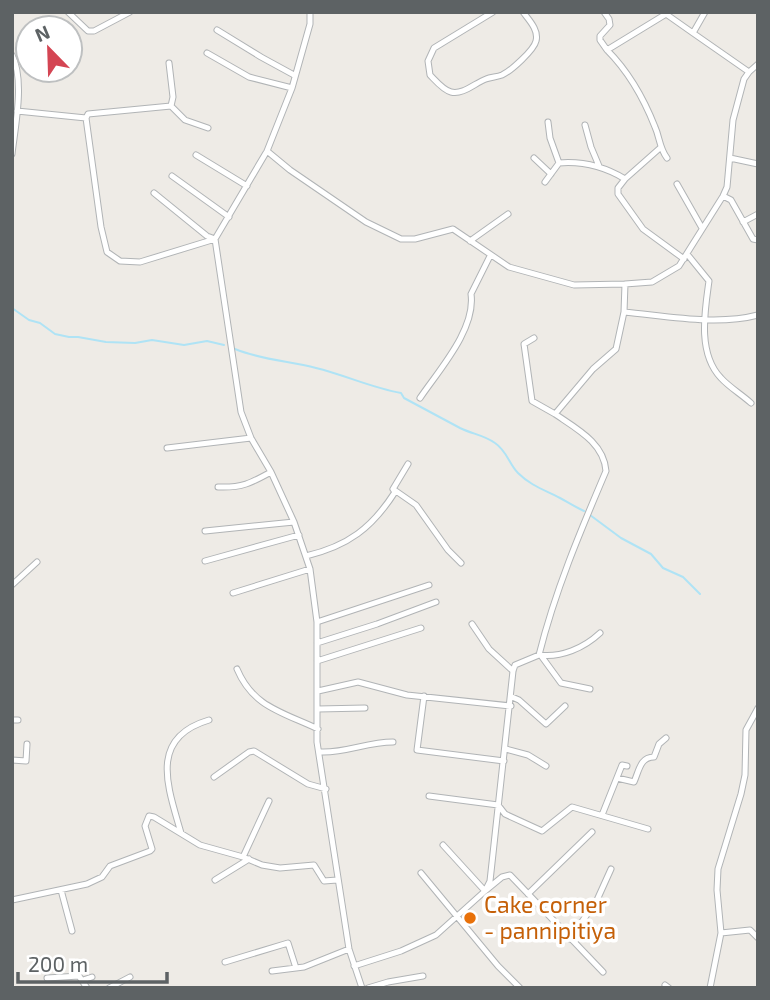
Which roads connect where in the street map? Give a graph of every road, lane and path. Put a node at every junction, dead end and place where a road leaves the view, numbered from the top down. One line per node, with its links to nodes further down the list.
1 (68, 12): 2 (street)
2 (130, 12)
3 (310, 12): 16 (street)
4 (491, 12): 5 (street)
5 (523, 12)
6 (604, 12): 10 (street)
7 (705, 12): 9 (street)
8 (217, 30): 16 (street)
9 (693, 33): 10 (street); 15 (street)
10 (607, 50): 24 (street)
11 (207, 53): 17 (street)
12 (12, 55): 19 (street)
13 (169, 63): 18 (street)
14 (758, 64): 15 (street)
15 (749, 72): 30 (street)
16 (294, 75): 17 (street)
17 (292, 88): 25 (street)
18 (171, 106): 20 (street); 23 (street)
19 (17, 111): 20 (street); 26 (street)
20 (86, 118): 47 (street)
21 (548, 122): 31 (street)
22 (585, 125): 33 (street)
23 (208, 128)
24 (660, 148): 29 (street); 36 (street)
25 (267, 151): 39 (street); 49 (street)
26 (12, 154)
27 (196, 155): 39 (street)
28 (534, 158): 34 (street)
29 (667, 158)
30 (730, 158): 32 (street); 41 (street)
31 (559, 163): 33 (street); 34 (street)
32 (758, 164)
33 (599, 166): 36 (street)
34 (551, 174): 37 (street)
35 (172, 176): 44 (street)
36 (625, 179): 51 (street)
37 (545, 182)
38 (677, 184): 46 (street)
39 (247, 186): 44 (street)
40 (154, 192): 47 (street)
41 (723, 196): 45 (street); 46 (street)
42 (509, 214): 49 (street)
43 (758, 214): 45 (street)
44 (229, 217): 47 (street)
45 (743, 222): 48 (street)
46 (702, 228): 51 (street)
47 (215, 239): 60 (street)
48 (758, 240)
49 (470, 241): 50 (street)
50 (490, 256): 52 (street); 57 (street)
51 (686, 256): 52 (street); 55 (street)
52 (625, 284): 53 (street)
53 (624, 312): 55 (street); 59 (street)
54 (758, 315): 55 (street)
55 (704, 319): 58 (street)
56 (534, 338): 59 (street)
57 (420, 398)
58 (751, 402)
59 (555, 414): 83 (street)
60 (251, 438): 61 (street); 63 (street)
61 (167, 448)
62 (408, 464): 65 (street)
63 (271, 472): 64 (street); 66 (street)
64 (218, 487)
65 (393, 489): 69 (street); 72 (street)
66 (294, 522): 67 (street); 68 (street)
67 (205, 531)
68 (299, 535): 69 (street); 70 (street)
69 (306, 556): 73 (street)
70 (205, 561)
71 (37, 562): 74 (street)
72 (461, 562)
73 (310, 569): 76 (street); 78 (street)
74 (12, 585)
75 (429, 585): 78 (street)
76 (233, 593)
77 (436, 602): 82 (street)
78 (317, 622): 82 (street)
79 (472, 624): 86 (street)
80 (421, 628): 84 (street)
81 (600, 633): 83 (street)
82 (317, 643): 84 (street)
83 (540, 656): 86 (street); 87 (street)
84 (317, 661): 88 (street)
85 (237, 669): 97 (street)
86 (513, 671): 90 (street)
87 (590, 689)
88 (318, 691): 89 (street); 95 (street)
89 (424, 696): 91 (street); 104 (street)
90 (512, 696): 91 (street); 92 (street)
91 (511, 706): 101 (street)
92 (565, 706)
93 (365, 708): 95 (street)
94 (758, 708): 129 (street)
95 (318, 709): 97 (street)
96 (209, 720): 116 (street)
97 (318, 729): 102 (street)
98 (666, 738): 108 (street)
99 (393, 742): 102 (street)
100 (27, 744): 103 (street)
101 (506, 749): 104 (street); 105 (street)
102 (321, 752): 109 (street)
103 (12, 760)
104 (504, 761): 112 (street)
105 (546, 766)
106 (627, 766): 108 (street)
107 (214, 777): 109 (street)
108 (617, 778): 113 (street)
109 (326, 789): 122 (street)
110 (429, 796): 112 (street)
111 (269, 801): 118 (street)
112 (498, 805): 113 (street); 124 (street)
113 (602, 815): 114 (street)
114 (648, 829)
115 (592, 832): 125 (street)
116 (181, 833): 118 (street); 123 (street)
117 (443, 845): 124 (street)
118 (246, 858): 121 (street); 122 (street)
119 (611, 869): 131 (street)
120 (421, 873): 127 (street)
121 (215, 880)
122 (337, 880): 132 (street)
123 (61, 890): 126 (street); 128 (street)
124 (485, 891): 125 (street); 127 (street)
125 (528, 894): 131 (street)
126 (12, 900)
127 (458, 918): 134 (street); 148 (street)
128 (72, 932)
129 (721, 933): 130 (street); 149 (street)
130 (758, 938)
131 (570, 939): 137 (street)
132 (349, 949): 134 (street); 135 (street)
133 (225, 962): 135 (street)
134 (354, 966): 143 (street)
135 (296, 968): 136 (street)
136 (272, 971)
137 (603, 972)
138 (423, 976): 147 (street)
139 (92, 977): 142 (street)
140 (130, 977): 145 (street)
141 (47, 978): 142 (street)
142 (83, 980): 144 (street)
143 (361, 986): 146 (street)
144 (87, 988)
145 (109, 988)
146 (353, 988)
147 (368, 988)
148 (520, 988)
149 (710, 988)

